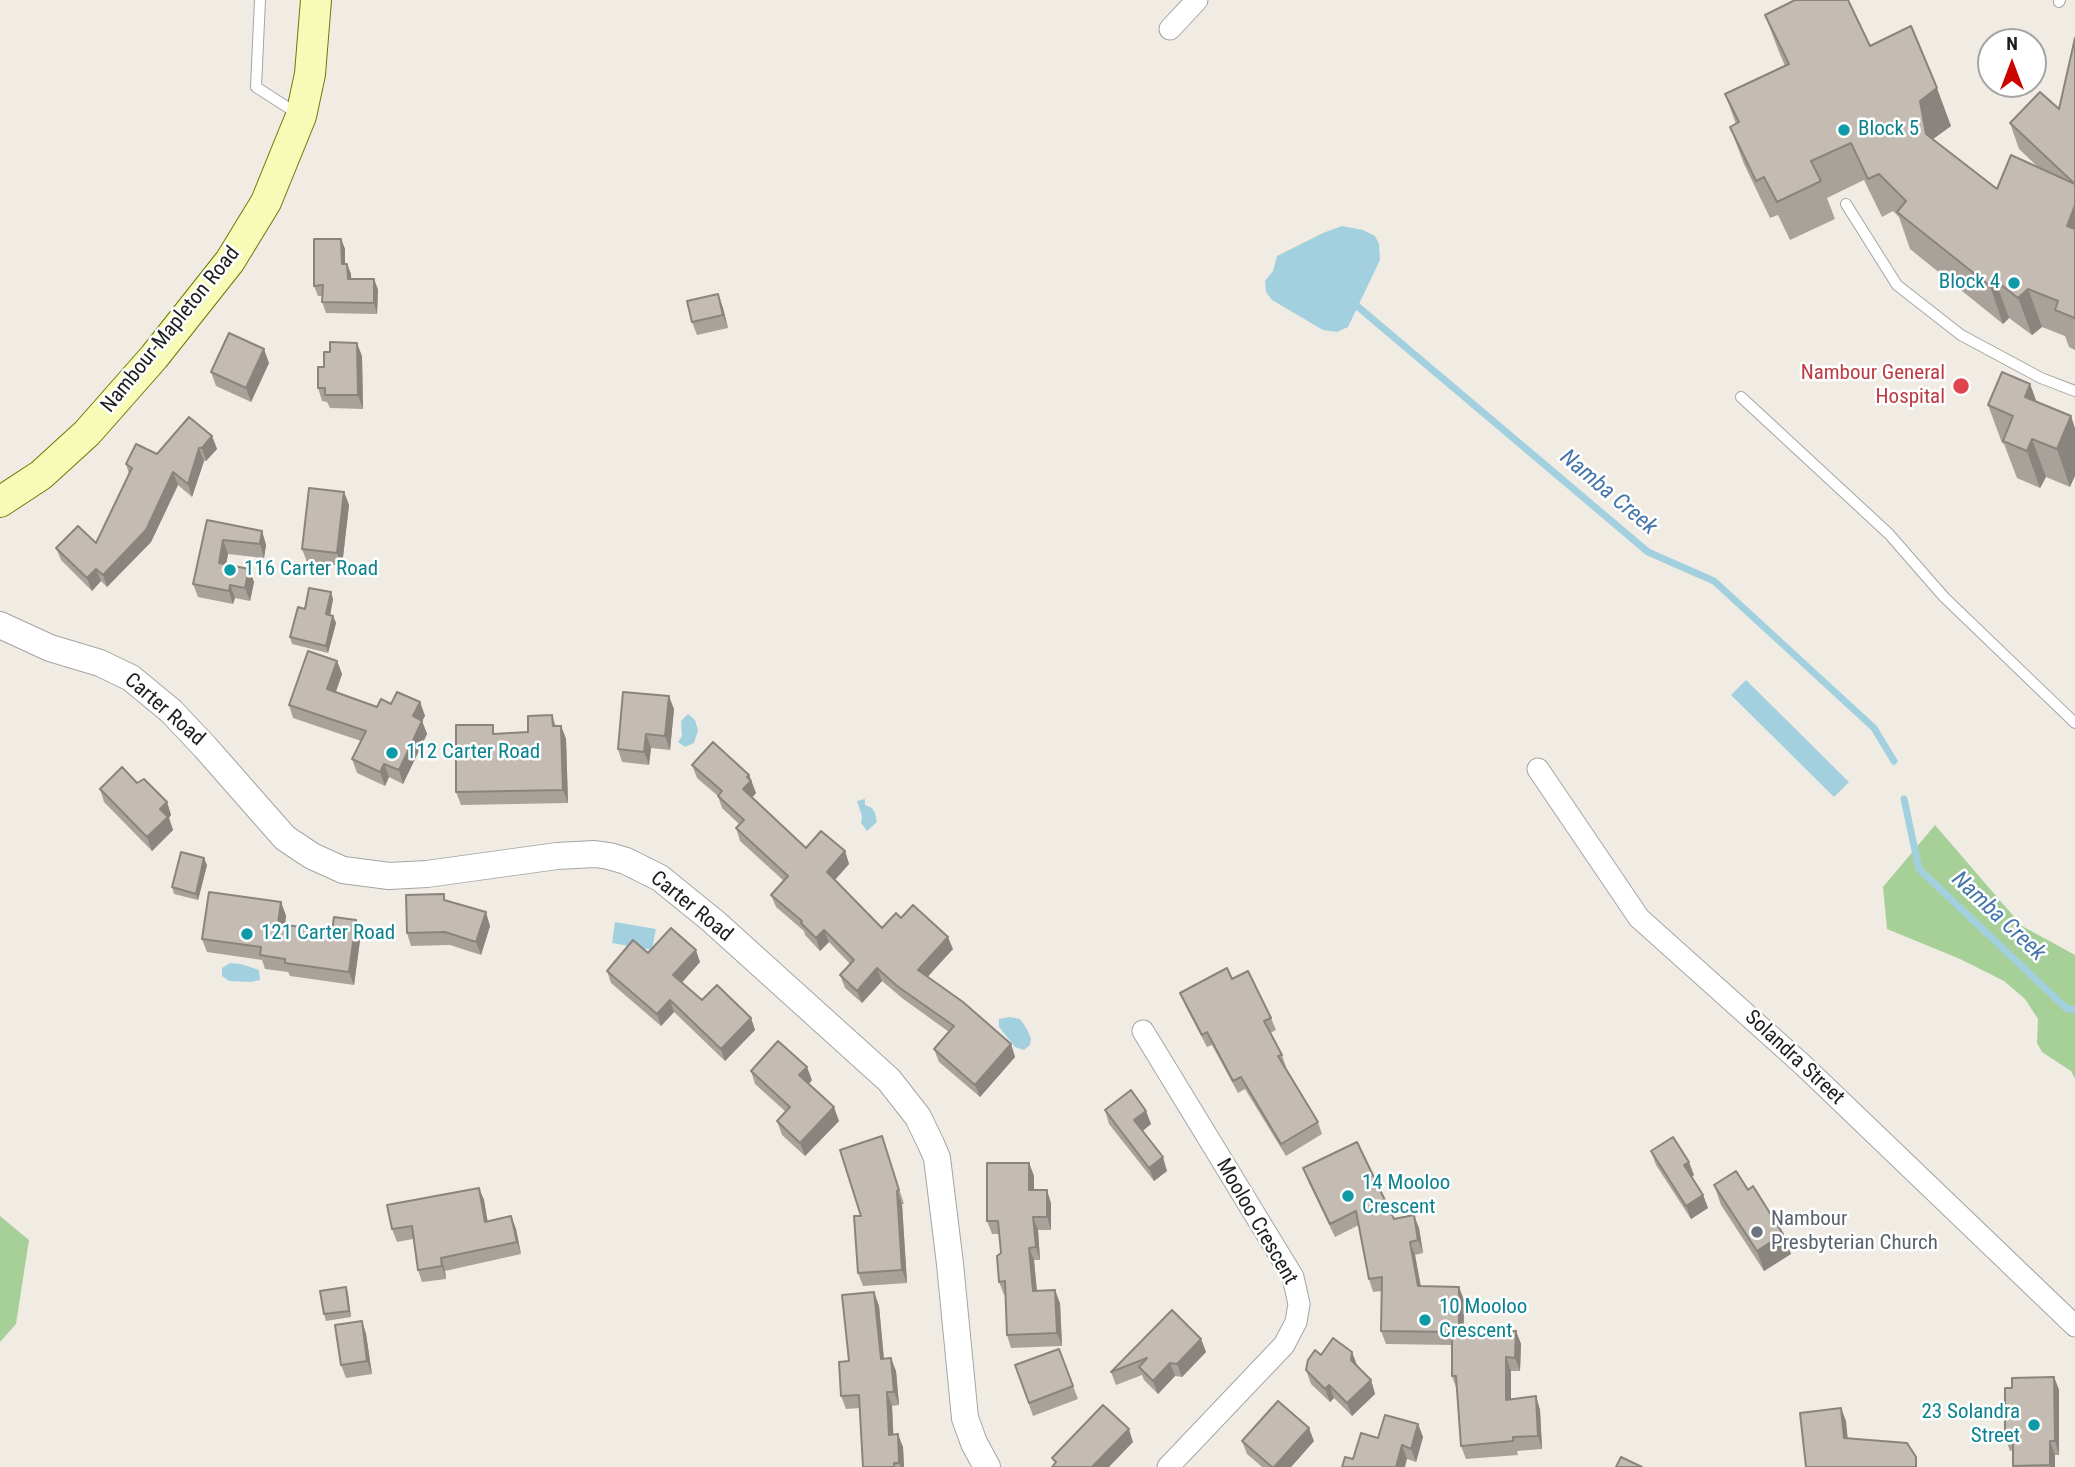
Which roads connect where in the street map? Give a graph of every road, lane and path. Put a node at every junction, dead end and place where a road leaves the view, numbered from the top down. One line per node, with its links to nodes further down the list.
1 (260, 0): 5 (lane)
2 (316, 0): 5 (main road, Nambour-Mapleton Road)
3 (1197, 0): 4 (street)
4 (1170, 29)
5 (299, 120): 9 (main road, Nambour-Mapleton Road)
6 (1846, 204): 7 (lane)
7 (2075, 391)
8 (1741, 397): 11 (lane)
9 (0, 502)
10 (0, 625): 15 (street, Carter Road)
11 (2075, 723)
12 (1538, 769): 14 (street, Solandra Street)
13 (1143, 1031): 16 (street, Mooloo Crescent)
14 (2075, 1326)
15 (987, 1467)
16 (1168, 1467)

